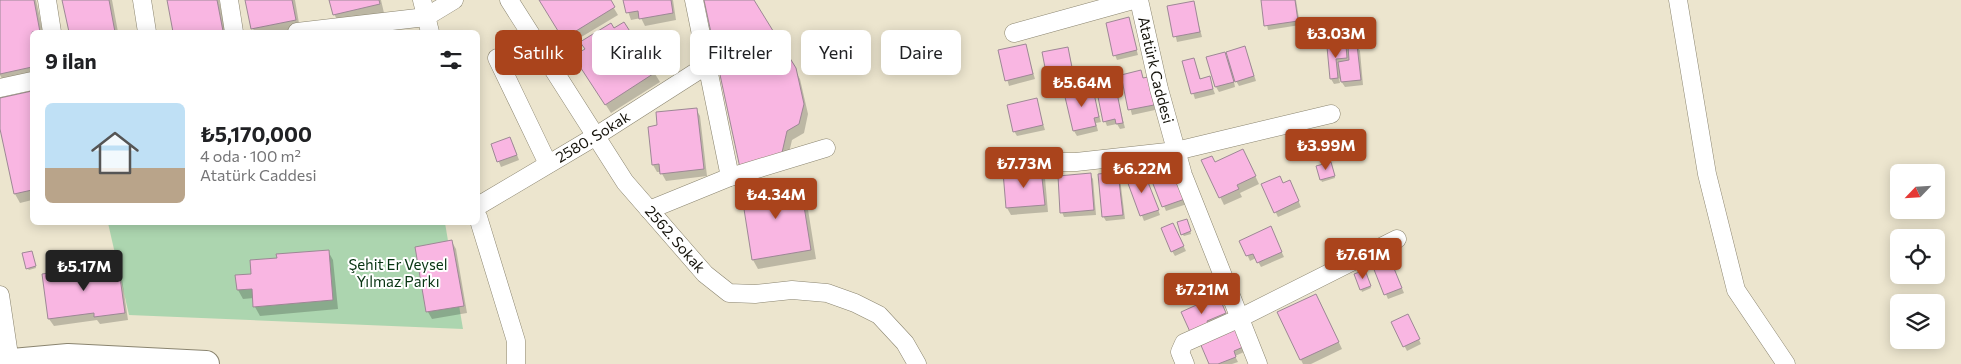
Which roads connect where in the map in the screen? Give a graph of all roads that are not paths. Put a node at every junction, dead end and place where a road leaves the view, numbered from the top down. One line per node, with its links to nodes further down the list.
1 (48, 0): 11 (street)
2 (142, 0): 12 (street)
3 (229, 0): 13 (street)
4 (454, 0): 10 (street)
5 (509, 0): 23 (street, 2562. Sokak)
6 (694, 0): 15 (street)
7 (1133, 0): 16 (street)
8 (1139, 0): 25 (street, Atatürk Caddesi)
9 (1678, 0): 41 (street)
10 (426, 16): 14 (street)
11 (52, 30)
12 (147, 30)
13 (234, 30)
14 (313, 30)
15 (700, 30)
16 (1014, 33)
17 (505, 75): 27 (street)
18 (691, 75): 23 (street, 2580. Sokak)
19 (709, 75): 28 (street)
20 (30, 81): 21 (street)
21 (0, 88)
22 (1330, 114): 25 (street)
23 (596, 136): 27 (street, 2580. Sokak); 30 (street, 2562. Sokak)
24 (826, 148): 28 (street)
25 (1176, 151): 26 (street); 34 (street, Atatürk Caddesi)
26 (1028, 162)
27 (548, 164): 29 (street, 2580. Sokak)
28 (730, 177): 30 (street)
29 (480, 205)
30 (649, 210): 38 (street, 2562. Sokak)
31 (480, 223): 37 (street)
32 (1397, 239): 34 (street)
33 (0, 295): 35 (street)
34 (1240, 318): 39 (street); 40 (street, Atatürk Caddesi)
35 (5, 363): 36 (highway)
36 (206, 364)
37 (516, 364)
38 (917, 364)
39 (1185, 364)
40 (1258, 364)
41 (1786, 364)

